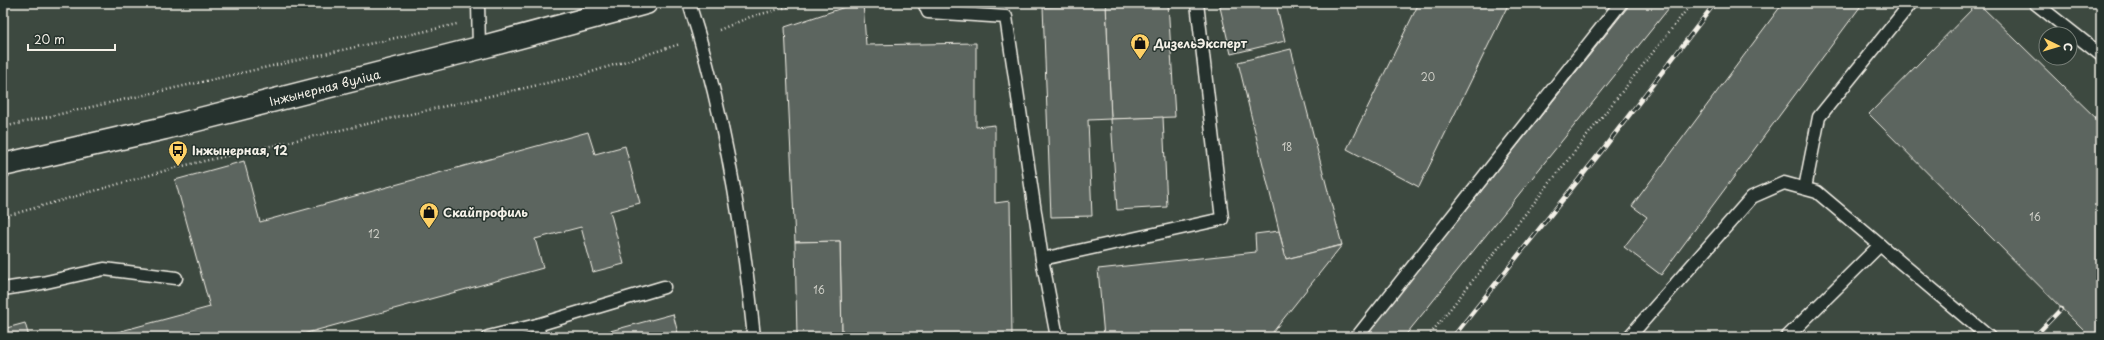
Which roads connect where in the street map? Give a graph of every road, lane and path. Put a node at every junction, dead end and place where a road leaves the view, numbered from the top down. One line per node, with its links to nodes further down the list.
1 (478, 3): 11 (lane)
2 (646, 3): 13 (street, Інжынерная вуліца)
3 (689, 3): 12 (lane)
4 (802, 3): 12 (path)
5 (924, 3): 20 (lane)
6 (1197, 3): 20 (lane)
7 (1621, 3): 29 (lane)
8 (1692, 3): 30 (path)
9 (1911, 3): 17 (lane)
10 (2035, 3): 14 (lane)
11 (478, 19): 13 (lane); 15 (path)
12 (700, 38): 18 (path); 27 (lane)
13 (478, 48): 16 (street, Інжынерная вуліца)
14 (2101, 55)
15 (3, 127)
16 (3, 165)
17 (1805, 188): 19 (lane); 31 (lane)
18 (3, 217)
19 (1880, 245): 32 (lane); 33 (lane)
20 (1042, 259): 28 (lane)
21 (176, 278): 23 (lane)
22 (664, 287): 24 (lane)
23 (3, 289)
24 (537, 325): 25 (lane); 26 (lane)
25 (488, 337)
26 (540, 337)
27 (754, 337)
28 (1057, 337)
29 (1357, 337)
30 (1428, 337)
31 (1629, 337)
32 (1787, 337)
33 (1989, 337)

